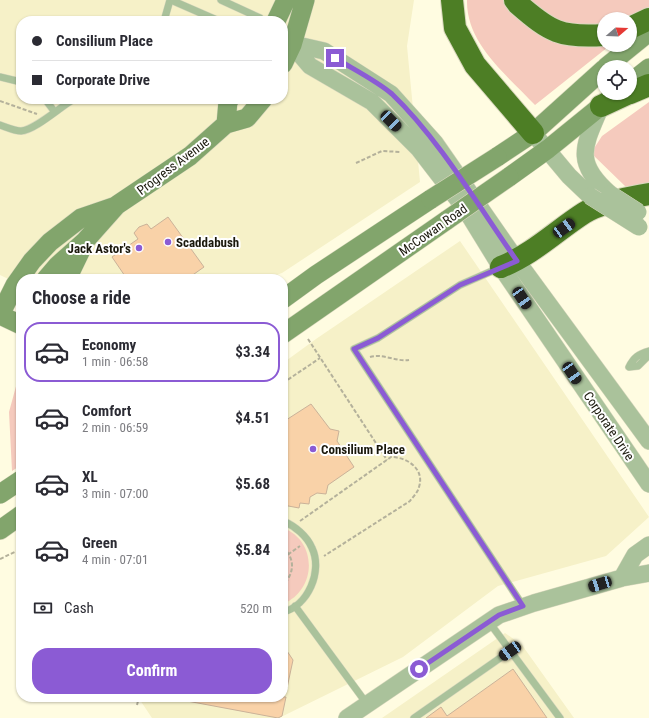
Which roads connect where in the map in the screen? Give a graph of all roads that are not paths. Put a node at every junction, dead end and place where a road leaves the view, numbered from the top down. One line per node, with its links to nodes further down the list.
1 (171, 0): 7 (lane); 8 (lane)
2 (221, 0): 9 (lane)
3 (286, 0): 10 (main road)
4 (305, 0): 15 (main road)
5 (452, 0): 33 (highway)
6 (515, 0): 14 (highway)
7 (166, 16)
8 (208, 16)
9 (256, 16)
10 (278, 16)
11 (649, 19): 12 (highway)
12 (637, 25)
13 (649, 32): 16 (main road)
14 (597, 35)
15 (288, 43): 38 (street, Corporate Drive)
16 (615, 60)
17 (649, 68): 20 (main road)
18 (597, 75): 33 (main road, McCowan Road)
19 (0, 77): 21 (lane)
20 (637, 77)
21 (16, 81)
22 (649, 85): 23 (highway)
23 (637, 90)
24 (608, 100): 34 (main road, McCowan Road)
25 (608, 100): 36 (street, bridge)
26 (49, 104): 30 (lane)
27 (66, 104): 30 (lane)
28 (228, 104): 31 (main road)
29 (259, 104): 31 (main road, Progress Avenue)
30 (54, 111): 32 (lane)
31 (226, 124): 35 (main road, Progress Avenue)
32 (0, 125)
33 (533, 133): 34 (street); 42 (main road, McCowan Road, bridge)
34 (548, 149): 36 (street, bridge); 48 (main road, McCowan Road, bridge)
35 (118, 206): 37 (main road, Progress Avenue); 39 (main road, Progress Avenue)
36 (645, 216): 38 (highway)
37 (85, 241): 40 (main road, Progress Avenue); 41 (main road)
38 (509, 264): 51 (street, Corporate Drive); 52 (street, Corporate Drive); 64 (lane)
39 (23, 274)
40 (50, 274)
41 (69, 274)
42 (316, 275): 44 (main road); 45 (main road, McCowan Road)
43 (16, 284): 46 (main road, Progress Avenue)
44 (288, 287)
45 (288, 295)
46 (0, 315): 47 (main road)
47 (16, 321)
48 (288, 331)
49 (649, 351): 50 (lane)
50 (649, 355)
51 (608, 384): 52 (street); 53 (street, Corporate Drive)
52 (589, 397): 55 (street, Corporate Drive)
53 (649, 441)
54 (16, 483): 56 (main road)
55 (649, 484)
56 (0, 494)
57 (16, 519): 59 (main road)
58 (288, 524): 63 (lane)
59 (0, 530)
60 (649, 545): 62 (street)
61 (649, 573): 62 (street)
62 (622, 578): 64 (street)
63 (295, 606): 65 (lane); 68 (lane)
64 (523, 606): 66 (street)
65 (288, 610)
66 (489, 622): 67 (lane); 68 (street)
67 (510, 651): 70 (lane); 71 (lane)
68 (367, 705): 69 (street)
69 (347, 718)
70 (414, 718)
71 (560, 718)

